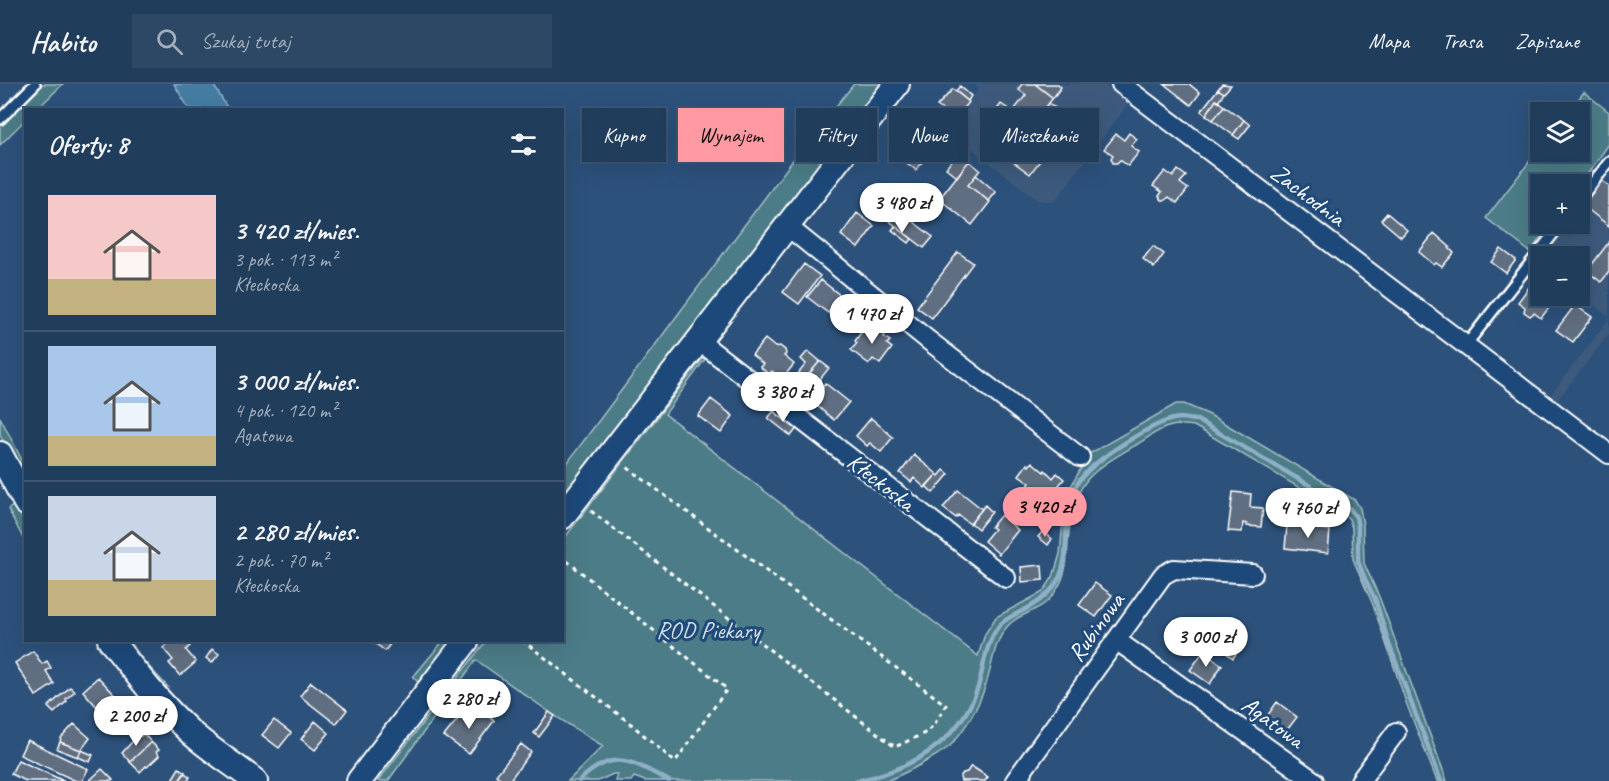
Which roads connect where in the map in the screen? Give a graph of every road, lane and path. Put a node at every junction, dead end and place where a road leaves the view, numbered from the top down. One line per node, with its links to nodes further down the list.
1 (35, 84): 4 (lane)
2 (897, 84): 7 (main road)
3 (1121, 84): 10 (street, Zachodnia)
4 (0, 119)
5 (1609, 162): 6 (lane)
6 (1590, 186)
7 (787, 226): 9 (main road); 14 (street)
8 (1553, 234): 10 (lane)
9 (699, 340): 13 (main road); 19 (street, Kłeckoska)
10 (1466, 345): 12 (street, Zachodnia)
11 (0, 454): 15 (main road)
12 (1609, 454)
13 (610, 455): 16 (main road); 16 (path)
14 (1080, 457)
15 (24, 499)
16 (569, 508)
17 (564, 558): 23 (path)
18 (1253, 574): 20 (street, Rubinowa)
19 (1006, 579)
20 (1116, 640): 27 (street, Rubinowa); 28 (street, Agatowa)
21 (112, 642): 25 (main road)
22 (465, 642): 26 (main road)
23 (525, 642)
24 (1396, 732): 29 (street)
25 (255, 781)
26 (359, 781)
27 (1016, 781)
28 (1314, 781)
29 (1360, 781)

